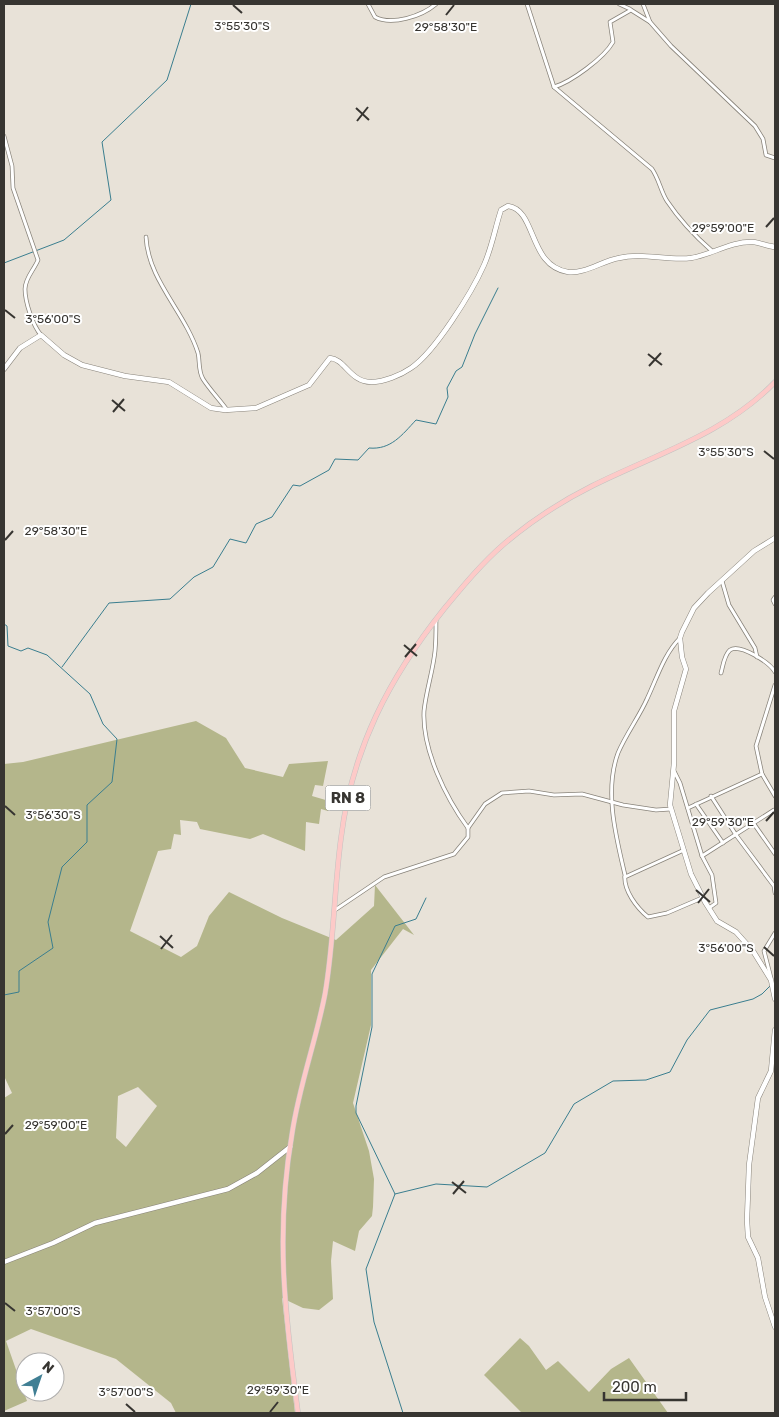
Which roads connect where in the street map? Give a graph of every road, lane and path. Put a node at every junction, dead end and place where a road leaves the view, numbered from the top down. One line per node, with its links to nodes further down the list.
1 (368, 4): 2 (street)
2 (436, 4)
3 (526, 4): 8 (street)
4 (619, 4): 6 (street)
5 (643, 4): 7 (street)
6 (631, 10): 7 (street); 8 (street)
7 (650, 22): 10 (street)
8 (554, 87): 13 (street)
9 (4, 136): 14 (street)
10 (775, 158)
11 (146, 237): 17 (street)
12 (775, 247): 13 (street)
13 (712, 251): 17 (street)
14 (41, 335): 15 (street); 17 (street)
15 (4, 369)
16 (775, 382): 22 (main road, RN 8)
17 (228, 410)
18 (775, 538): 19 (street)
19 (722, 581): 23 (street); 24 (street)
20 (775, 597): 21 (street)
21 (775, 604)
22 (436, 620): 38 (street); 49 (main road, RN 8)
23 (680, 638): 28 (street); 32 (street)
24 (757, 657): 25 (street); 26 (street)
25 (775, 672)
26 (720, 673)
27 (775, 685): 29 (street)
28 (673, 770): 34 (street); 35 (street)
29 (762, 774): 30 (street); 31 (street)
30 (711, 796): 33 (street); 39 (street)
31 (775, 796)
32 (612, 803): 35 (street); 38 (street); 44 (street)
33 (696, 804): 34 (street); 40 (street)
34 (688, 808): 43 (street)
35 (670, 809): 41 (street)
36 (775, 810): 37 (street)
37 (754, 824): 39 (street); 42 (street)
38 (468, 828): 49 (street)
39 (736, 835): 40 (street); 45 (street)
40 (723, 843): 43 (street)
41 (684, 850): 44 (street); 47 (street)
42 (775, 854)
43 (702, 856): 48 (street)
44 (624, 877): 47 (street)
45 (774, 885): 46 (street)
46 (775, 893)
47 (702, 898): 48 (street)
48 (709, 908): 51 (street)
49 (335, 910): 54 (main road, RN 8)
50 (775, 932): 51 (street)
51 (771, 980): 52 (street)
52 (775, 999)
53 (775, 1030): 56 (street)
54 (290, 1147): 55 (street); 57 (main road, RN 8)
55 (4, 1262)
56 (775, 1327)
57 (298, 1413)

